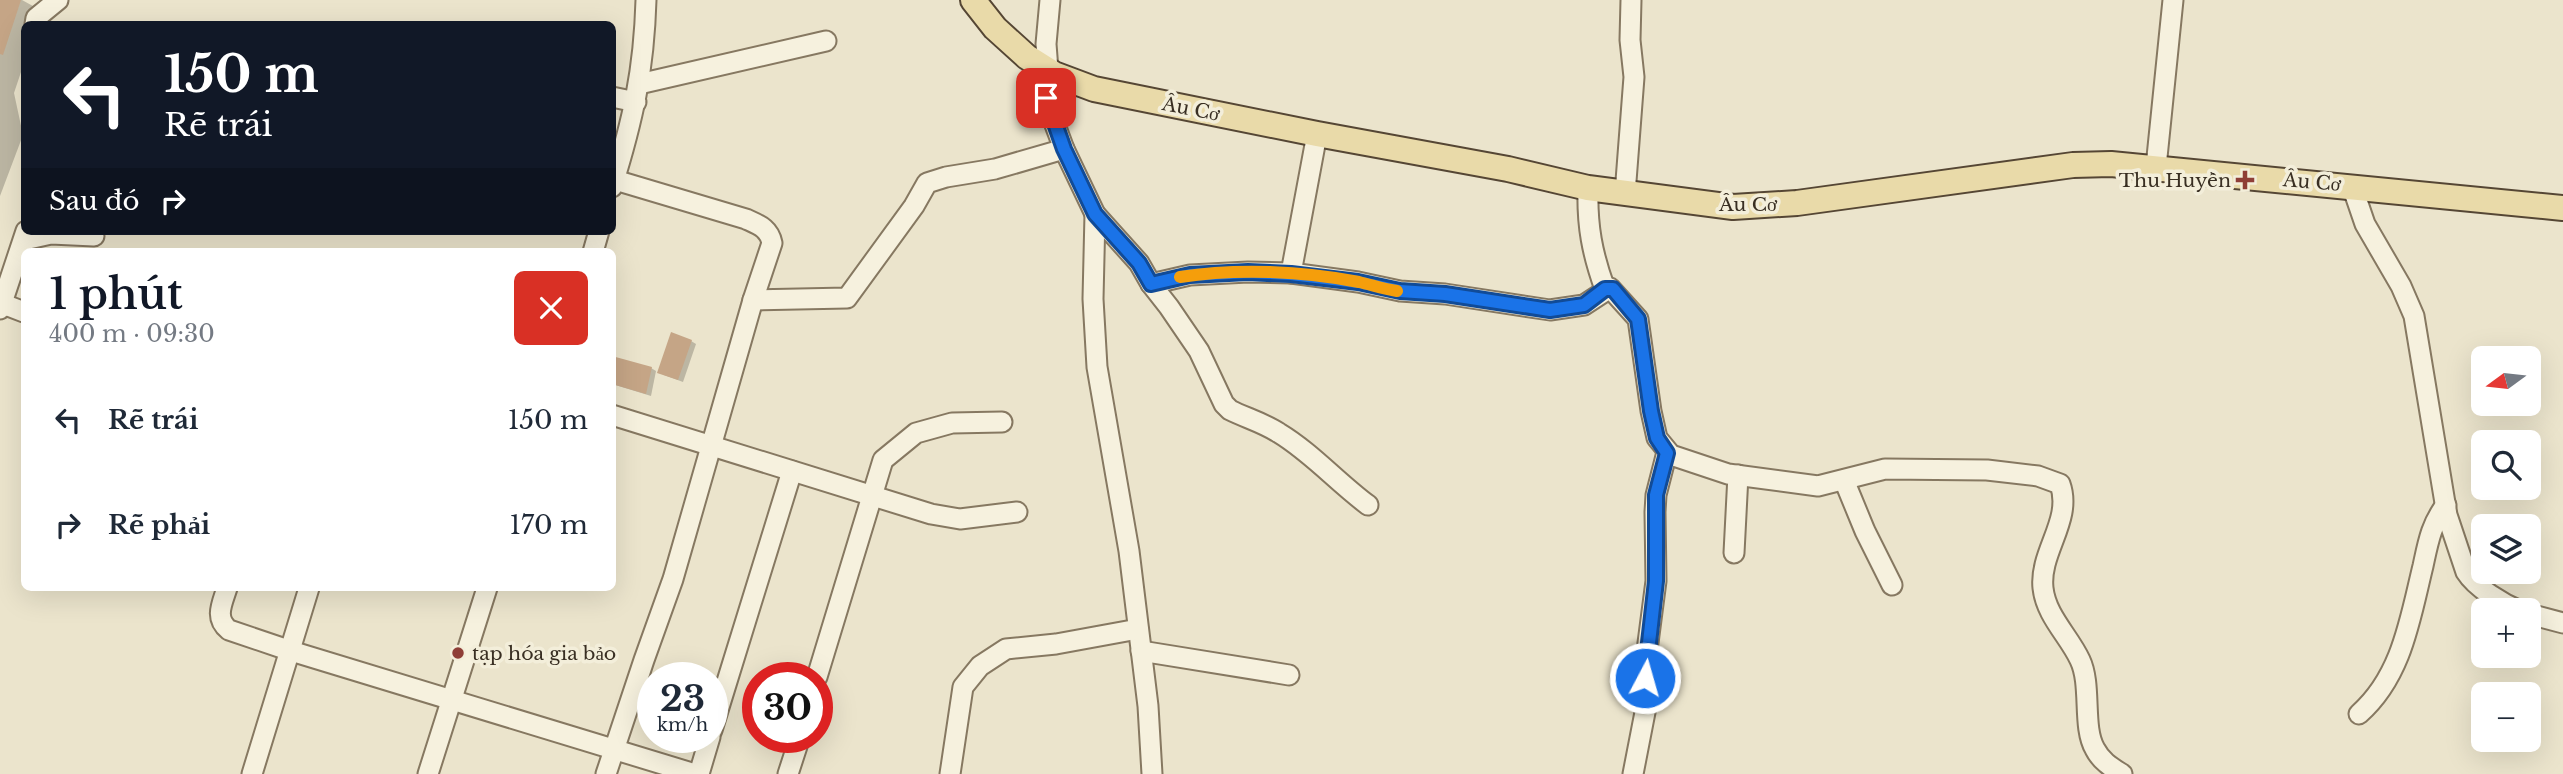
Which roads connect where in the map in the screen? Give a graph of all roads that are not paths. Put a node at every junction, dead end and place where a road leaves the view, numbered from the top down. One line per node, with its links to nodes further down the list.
1 (58, 0): 7 (street)
2 (646, 0): 10 (street)
3 (973, 0): 9 (main road, Âu Cơ)
4 (1050, 0): 9 (street)
5 (1631, 0): 19 (street)
6 (2173, 0): 14 (street)
7 (36, 21)
8 (826, 41): 10 (street)
9 (1044, 68): 12 (main road, Âu Cơ); 13 (street)
10 (638, 93): 11 (street); 15 (street)
11 (616, 96)
12 (1317, 134): 18 (main road, Âu Cơ); 25 (street)
13 (1064, 149): 21 (street); 28 (street)
14 (2156, 167): 17 (main road, Âu Cơ); 19 (main road, Âu Cơ)
15 (616, 176)
16 (616, 184): 28 (street)
17 (2352, 186): 20 (main road, Âu Cơ); 40 (street)
18 (1588, 188): 19 (main road, Âu Cơ); 27 (street)
19 (1625, 194)
20 (2563, 208)
21 (1095, 214): 26 (street); 50 (street)
22 (25, 235): 29 (street)
23 (72, 235): 24 (street)
24 (94, 236)
25 (1291, 274): 26 (street); 27 (street)
26 (1151, 284): 39 (street)
27 (1605, 289): 34 (street)
28 (753, 300): 33 (street)
29 (1, 307): 30 (street)
30 (21, 311)
31 (616, 416): 33 (street)
32 (1002, 422): 38 (street)
33 (712, 447): 35 (street); 58 (street)
34 (1667, 453): 36 (street); 68 (street)
35 (792, 471): 38 (street); 55 (street)
36 (1738, 475): 37 (street); 42 (street)
37 (1844, 480): 43 (street); 69 (street)
38 (874, 495): 41 (street); 53 (street)
39 (1368, 505)
40 (2446, 505): 47 (street); 57 (street)
41 (1017, 512)
42 (1734, 553)
43 (1892, 584)
44 (225, 591): 51 (street)
45 (308, 591): 51 (street)
46 (486, 591): 56 (street)
47 (2497, 598)
48 (2541, 617): 49 (street)
49 (2563, 623)
50 (1138, 629): 52 (street); 66 (street)
51 (290, 651): 56 (street); 61 (street)
52 (1141, 651): 54 (street); 67 (street)
53 (822, 662)
54 (1289, 675)
55 (728, 678)
56 (452, 700): 58 (street); 62 (street)
57 (2359, 714)
58 (614, 748): 63 (street); 64 (street)
59 (704, 753): 64 (street)
60 (795, 753): 65 (street)
61 (252, 774)
62 (428, 774)
63 (606, 774)
64 (697, 774)
65 (788, 774)
66 (950, 774)
67 (1152, 774)
68 (1633, 774)
69 (2122, 774)

